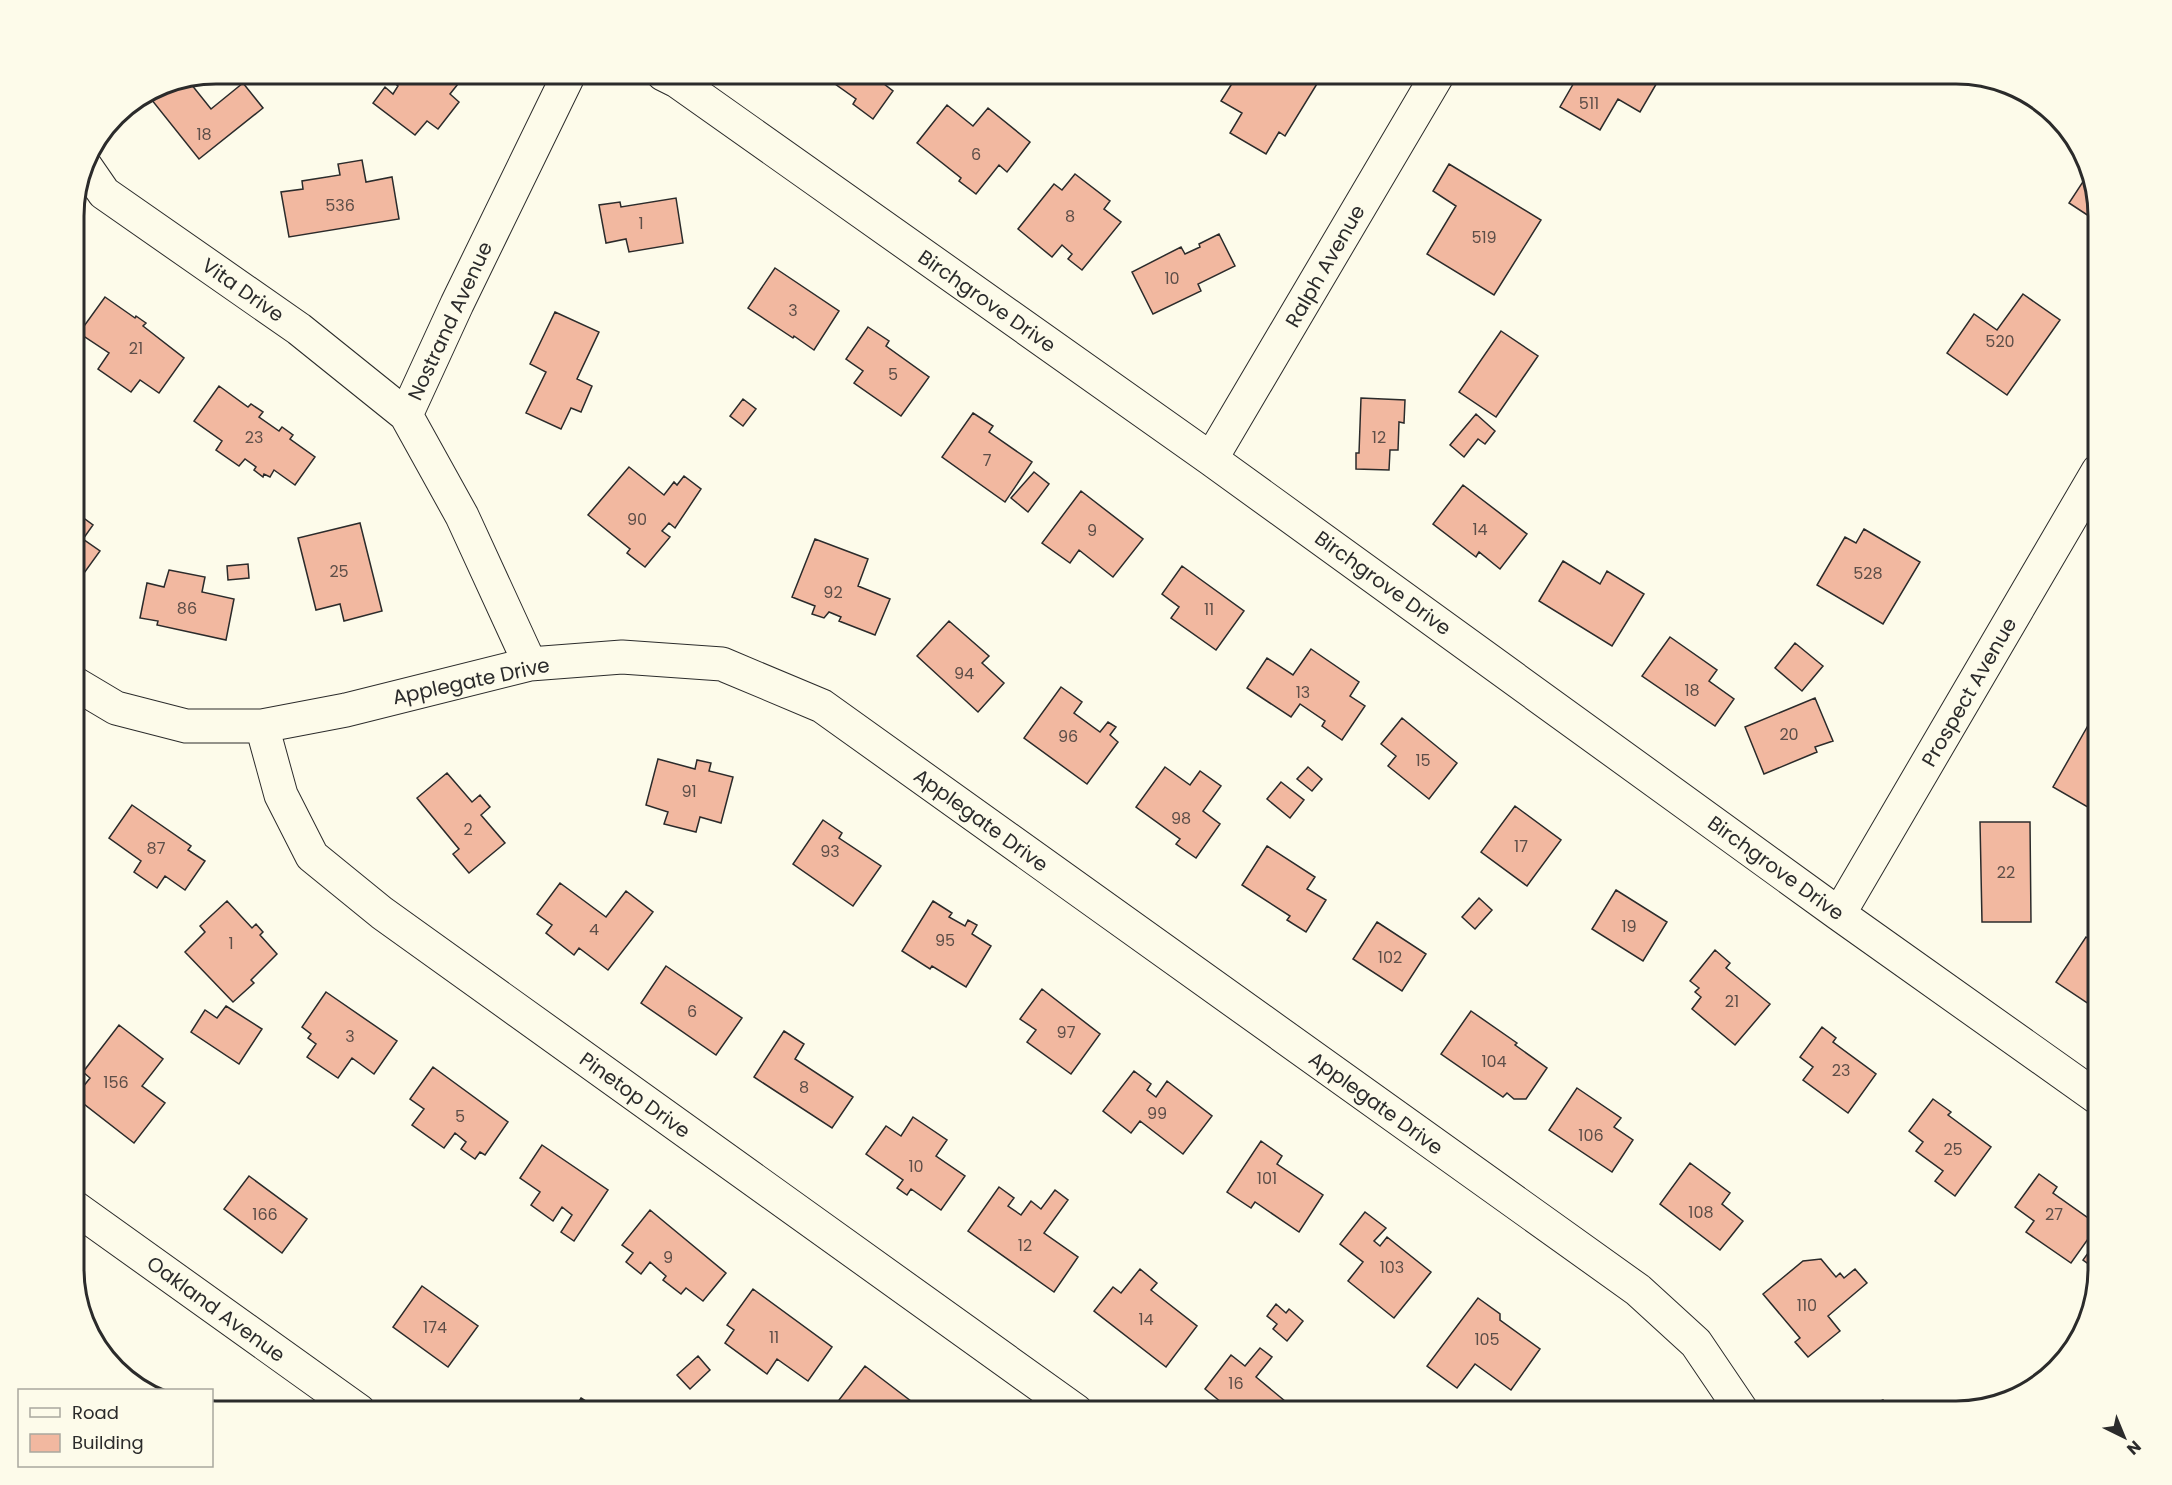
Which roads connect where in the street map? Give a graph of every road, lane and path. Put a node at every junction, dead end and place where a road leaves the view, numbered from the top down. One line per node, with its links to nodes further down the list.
1 (564, 84): 5 (street, Nostrand Avenue)
2 (678, 84): 6 (street, Birchgrove Drive)
3 (1432, 84): 6 (street, Ralph Avenue)
4 (91, 174): 5 (street, Vita Drive)
5 (406, 415): 8 (street, Nostrand Avenue)
6 (1211, 459): 11 (street, Birchgrove Drive)
7 (2088, 488): 11 (street, Prospect Avenue)
8 (530, 664): 10 (street, Applegate Drive); 16 (street, Applegate Drive)
9 (84, 689): 10 (street, Applegate Drive)
10 (262, 726): 15 (street, Pinetop Drive)
11 (1839, 914): 12 (street, Birchgrove Drive)
12 (2088, 1091)
13 (84, 1214): 14 (street, Oakland Avenue)
14 (344, 1401)
15 (1061, 1401)
16 (1735, 1401)

